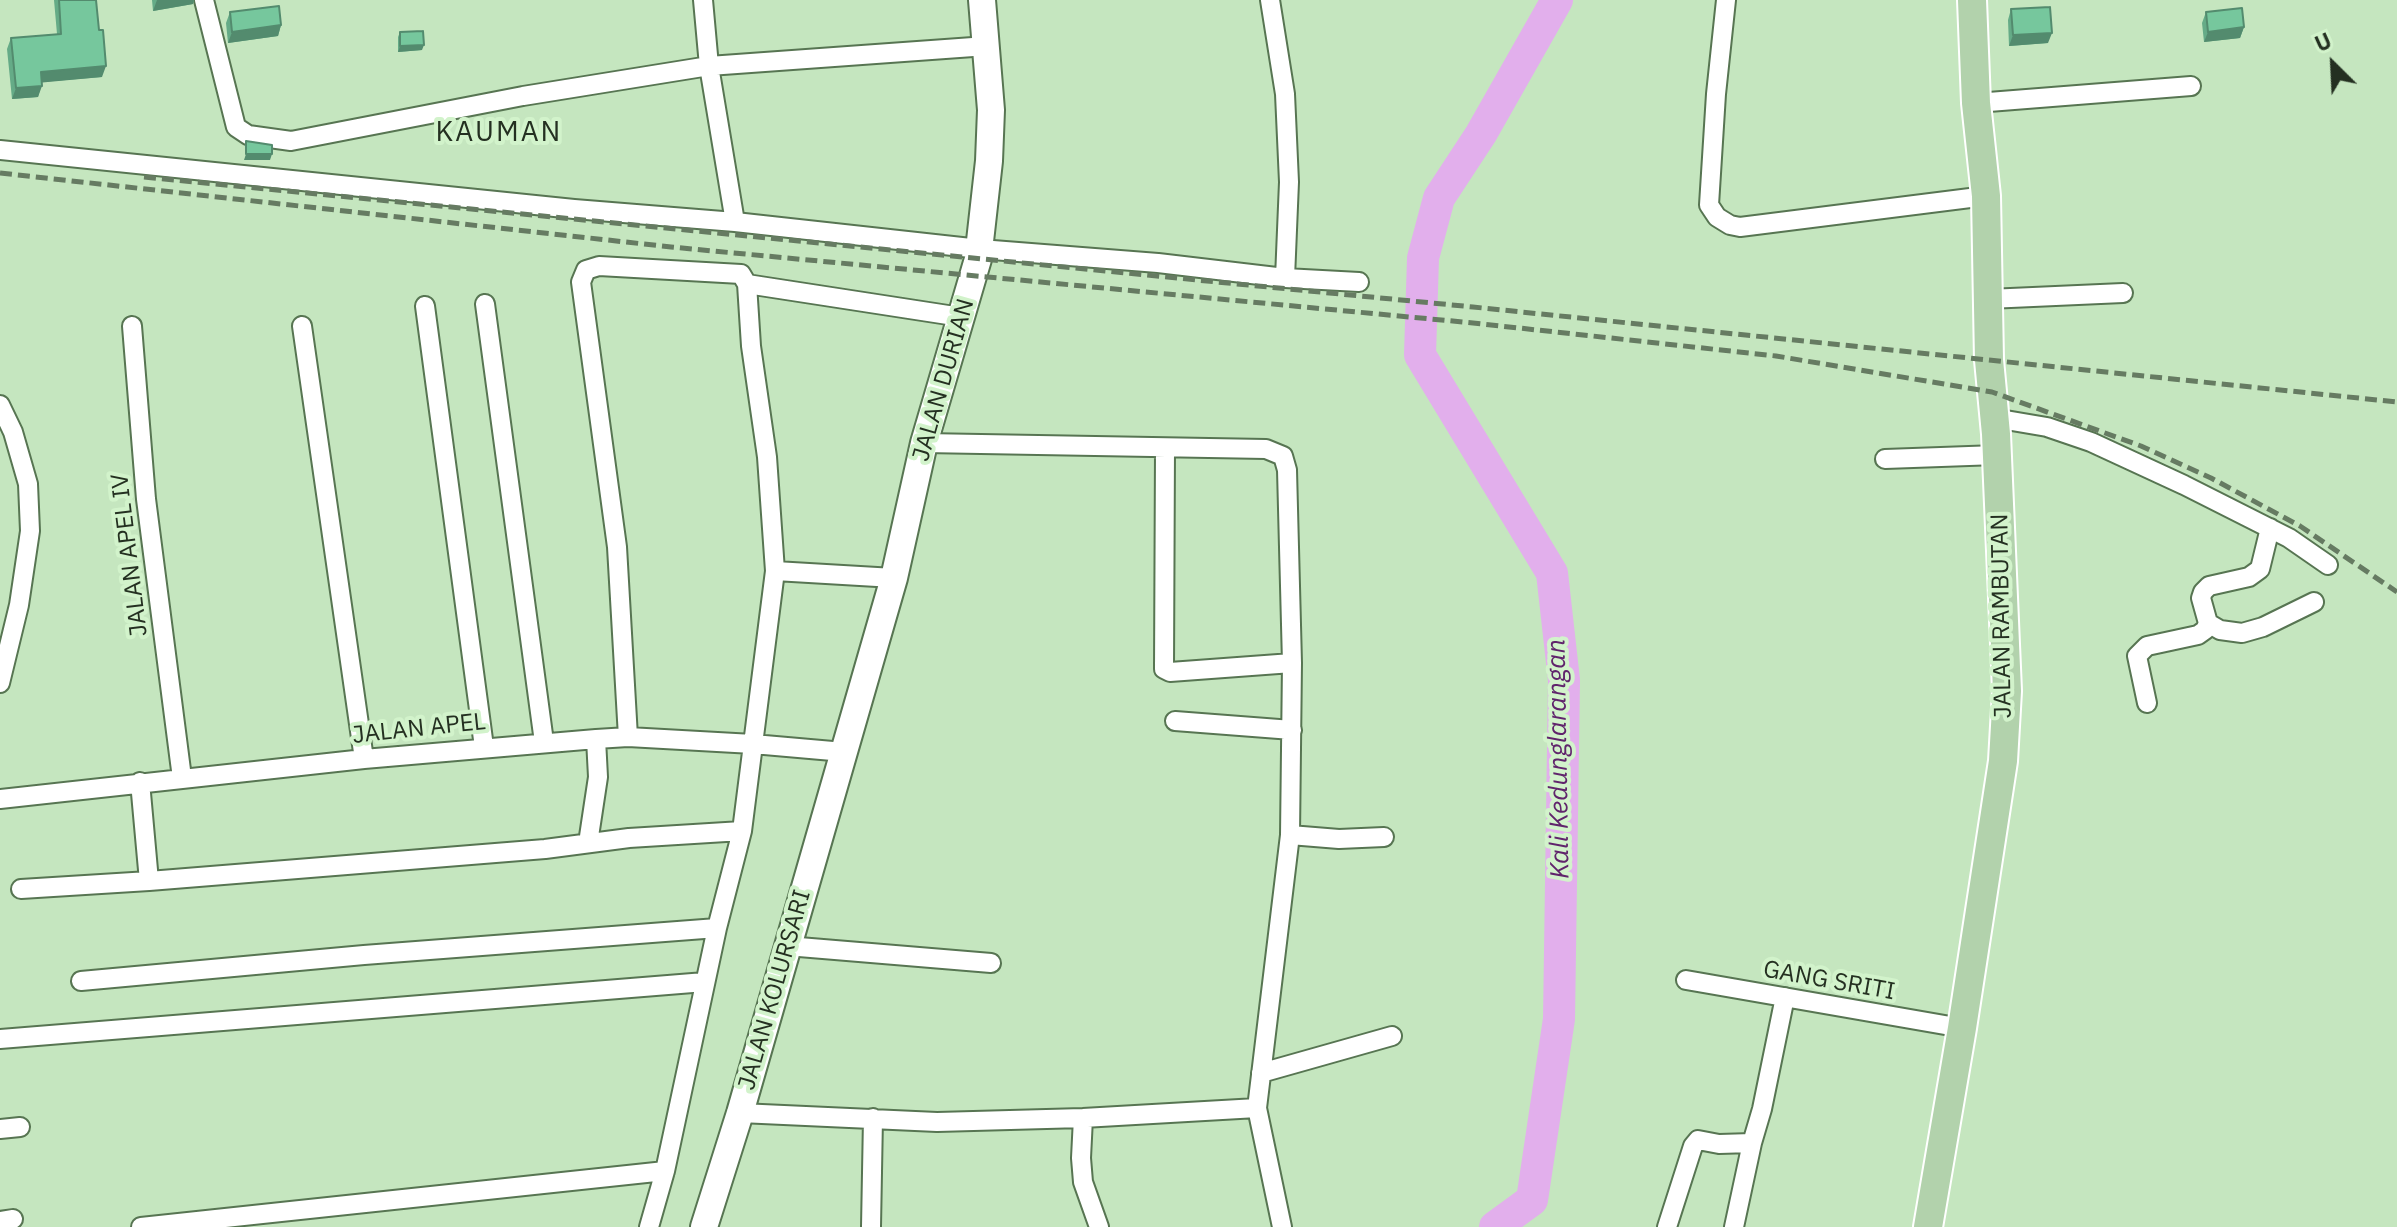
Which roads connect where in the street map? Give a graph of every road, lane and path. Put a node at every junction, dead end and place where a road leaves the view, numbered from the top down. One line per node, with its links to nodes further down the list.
1 (204, 0): 8 (street)
2 (703, 0): 8 (street)
3 (982, 0): 7 (street, JALAN DURIAN)
4 (1270, 0): 15 (street)
5 (1726, 0): 12 (street)
6 (1972, 0): 10 (main road, JALAN RAMBUTAN)
7 (987, 46): 8 (street); 14 (street, JALAN DURIAN)
8 (709, 66): 13 (street)
9 (2191, 86): 10 (street)
10 (1976, 103): 12 (main road, JALAN RAMBUTAN)
11 (0, 150): 13 (street)
12 (1986, 196): 19 (main road, JALAN RAMBUTAN)
13 (735, 222): 14 (street)
14 (980, 249): 15 (street); 22 (street, JALAN DURIAN)
15 (1285, 278): 16 (street)
16 (1359, 282)
17 (747, 284): 22 (street); 34 (street); 43 (street)
18 (2123, 293): 19 (street)
19 (1988, 299): 26 (main road, JALAN RAMBUTAN)
20 (485, 304): 45 (street)
21 (425, 306): 47 (street)
22 (961, 317): 28 (street, JALAN DURIAN)
23 (132, 326): 50 (street, JALAN APEL IV)
24 (302, 326): 49 (street)
25 (0, 405): 27 (street)
26 (1994, 418): 30 (main road, JALAN RAMBUTAN); 32 (street)
27 (6, 436): 39 (street)
28 (924, 443): 29 (street); 35 (street, JALAN DURIAN)
29 (1165, 449): 38 (street); 38 (street)
30 (1997, 455): 31 (street); 66 (main road, JALAN RAMBUTAN)
31 (1885, 459)
32 (2270, 528): 33 (street); 37 (street)
33 (2328, 565)
34 (775, 571): 35 (street); 46 (street)
35 (881, 577): 48 (street, JALAN DURIAN)
36 (2314, 602): 37 (street)
37 (2208, 623): 40 (street)
38 (1292, 663): 42 (street)
39 (0, 683)
40 (2147, 703)
41 (1175, 721): 42 (street)
42 (1292, 730): 54 (street)
43 (628, 737): 44 (street, JALAN APEL); 46 (street, JALAN APEL)
44 (596, 739): 45 (street, JALAN APEL); 56 (street)
45 (544, 742): 47 (street, JALAN APEL)
46 (760, 744): 48 (street, JALAN APEL); 53 (street)
47 (484, 747): 49 (street, JALAN APEL)
48 (844, 752): 60 (street, JALAN KOLURSARI)
49 (364, 759): 50 (street, JALAN APEL)
50 (182, 778): 51 (street, JALAN APEL)
51 (140, 782): 52 (street, JALAN APEL); 57 (street)
52 (0, 799)
53 (742, 831): 56 (street); 59 (street)
54 (1290, 835): 55 (street); 69 (street)
55 (1384, 837)
56 (588, 843): 57 (street)
57 (149, 881): 58 (street)
58 (21, 889)
59 (717, 928): 63 (street); 64 (street)
60 (787, 946): 61 (street); 71 (street, JALAN KOLURSARI)
61 (991, 963)
62 (1686, 980): 65 (street, GANG SRITI)
63 (81, 981)
64 (705, 982): 68 (street); 77 (street)
65 (1785, 997): 66 (street, GANG SRITI); 76 (street)
66 (1962, 1028): 86 (main road, JALAN RAMBUTAN)
67 (1392, 1036): 69 (street)
68 (0, 1039)
69 (1261, 1073): 70 (street)
70 (1257, 1108): 73 (street); 83 (street)
71 (740, 1113): 72 (street); 80 (street, JALAN KOLURSARI)
72 (873, 1118): 73 (street); 81 (street)
73 (1083, 1118): 82 (street)
74 (20, 1127): 75 (street)
75 (0, 1129)
76 (1752, 1143): 84 (street); 85 (street)
77 (665, 1171): 78 (street); 79 (street)
78 (141, 1227)
79 (649, 1227)
80 (704, 1227)
81 (871, 1227)
82 (1099, 1227)
83 (1282, 1227)
84 (1667, 1227)
85 (1734, 1227)
86 (1928, 1227)

